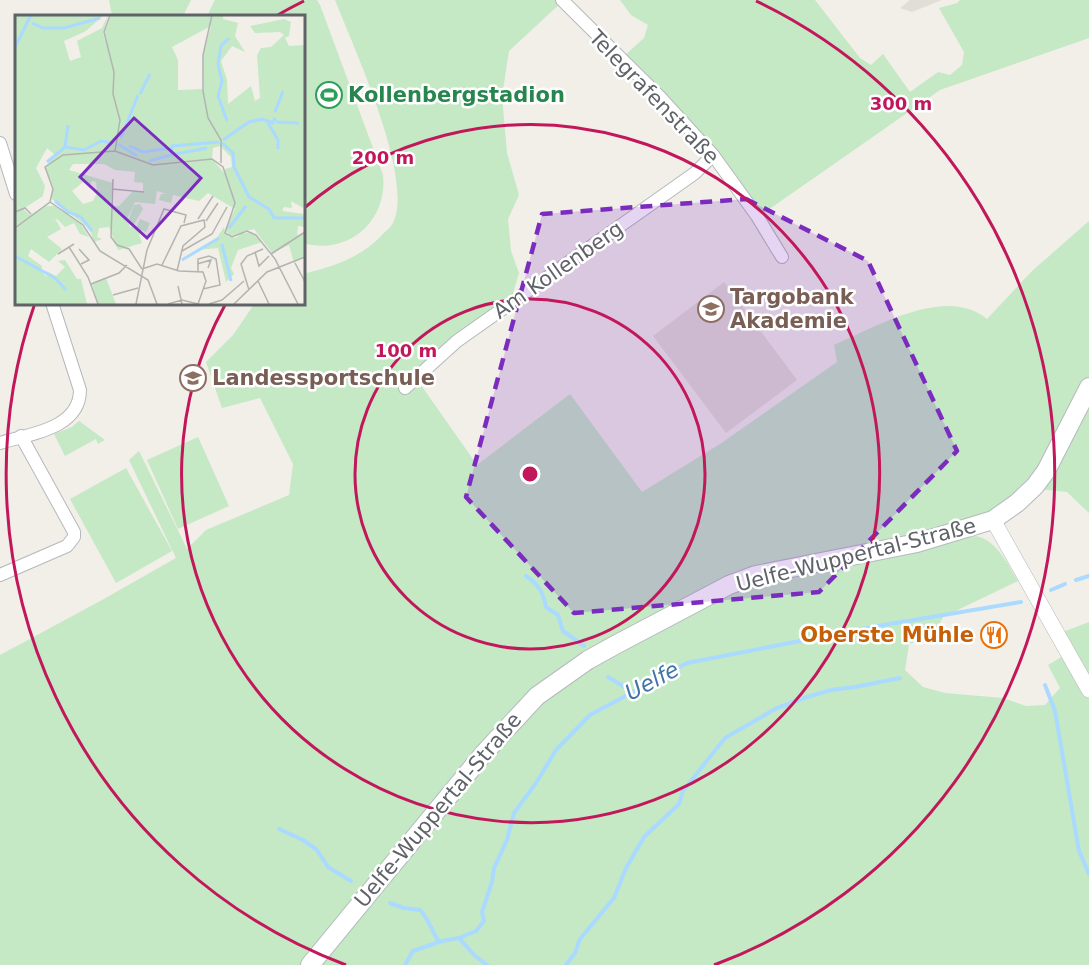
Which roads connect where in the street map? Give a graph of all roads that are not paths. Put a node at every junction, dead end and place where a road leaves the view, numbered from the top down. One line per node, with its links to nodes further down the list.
1 (562, 0): 3 (street, Telegrafenstraße)
2 (0, 143): 4 (street)
3 (713, 155): 5 (street, Telegrafenstraße); 8 (street, Am Kollenberg)
4 (15, 191)
5 (782, 257)
6 (51, 304): 9 (street)
7 (1089, 387): 11 (main road, Uelfe-Wuppertal-Straße)
8 (405, 388)
9 (21, 436): 10 (street); 12 (street)
10 (0, 443)
11 (993, 520): 13 (street); 14 (main road, Uelfe-Wuppertal-Straße)
12 (0, 576)
13 (1089, 690)
14 (310, 965)

